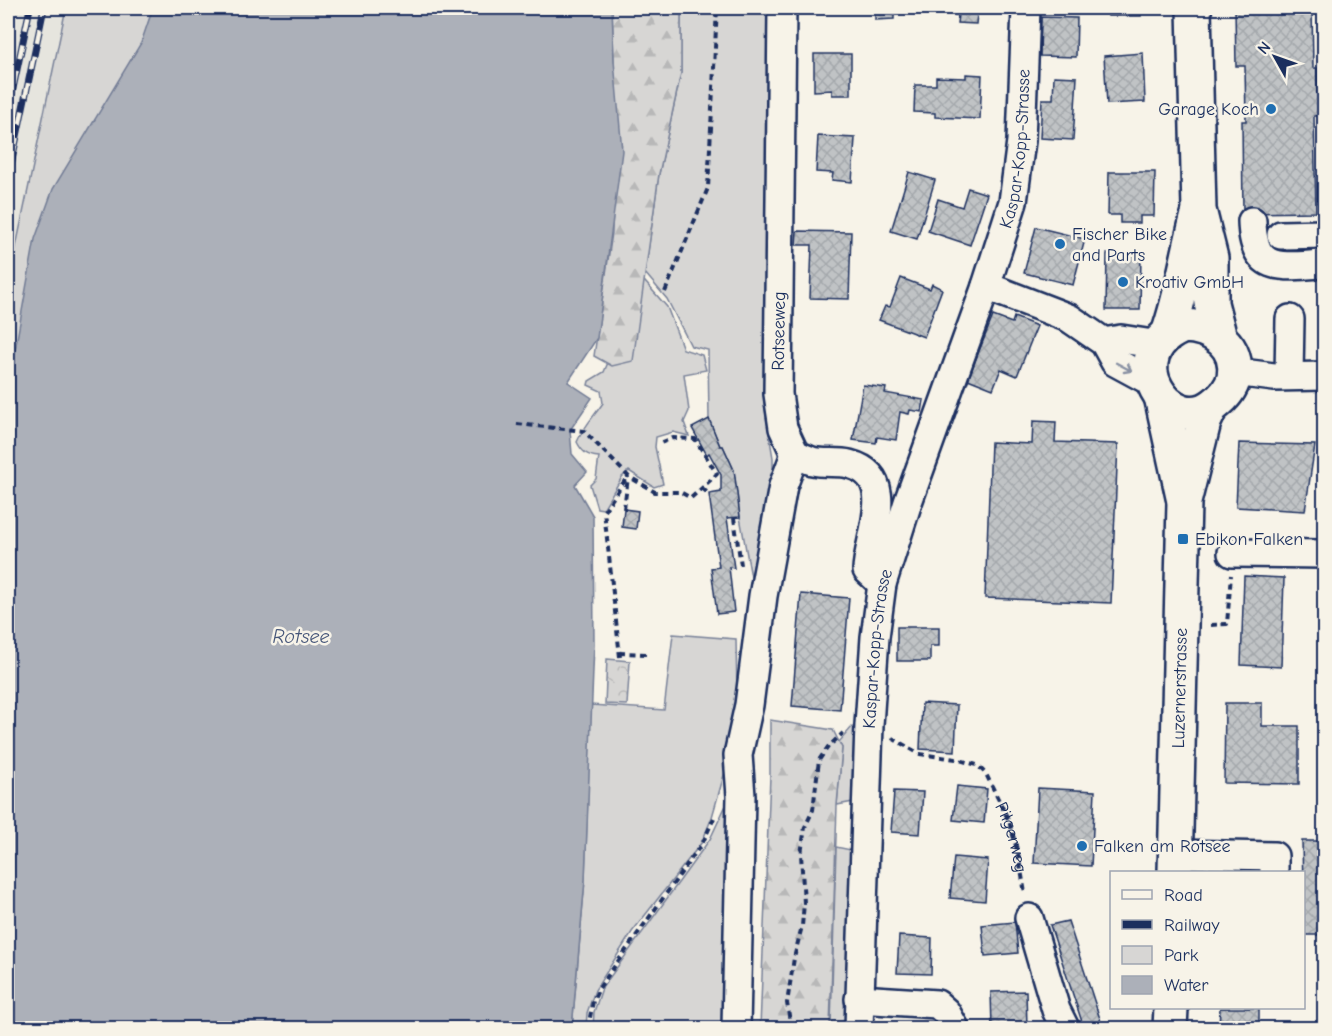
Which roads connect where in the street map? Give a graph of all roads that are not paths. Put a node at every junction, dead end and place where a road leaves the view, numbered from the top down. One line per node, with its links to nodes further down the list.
1 (782, 8): 19 (street, Rotseeweg)
2 (1026, 8): 9 (street, Kaspar-Kopp-Strasse)
3 (1194, 8): 4 (main road)
4 (1199, 210): 11 (main road); 12 (main road)
5 (1252, 221): 8 (street)
6 (1324, 234): 7 (street)
7 (1281, 235)
8 (1324, 264)
9 (986, 286): 13 (street); 23 (street, Kaspar-Kopp-Strasse)
10 (1290, 319): 15 (street)
11 (1220, 338): 12 (main road); 14 (main road)
12 (1163, 340): 13 (street); 17 (main road)
13 (1104, 342): 17 (street, one-way to 17)
14 (1234, 372): 15 (street); 18 (main road)
15 (1289, 376): 16 (street)
16 (1324, 376)
17 (1157, 389): 18 (main road); 20 (main road, Luzernerstrasse)
18 (1210, 409): 20 (main road, Luzernerstrasse)
19 (795, 454): 23 (street); 29 (street)
20 (1184, 502): 24 (main road, Luzernerstrasse)
21 (1232, 553): 22 (street)
22 (1324, 554)
23 (882, 584): 27 (street, Kaspar-Kopp-Strasse)
24 (1175, 863): 25 (street)
25 (1274, 871)
26 (1029, 918): 32 (street)
27 (859, 999): 30 (street, Kaspar-Kopp-Strasse); 31 (street)
28 (1171, 1009): 33 (main road)
29 (736, 1029)
30 (859, 1029)
31 (955, 1029)
32 (1065, 1029)
33 (1170, 1029)

